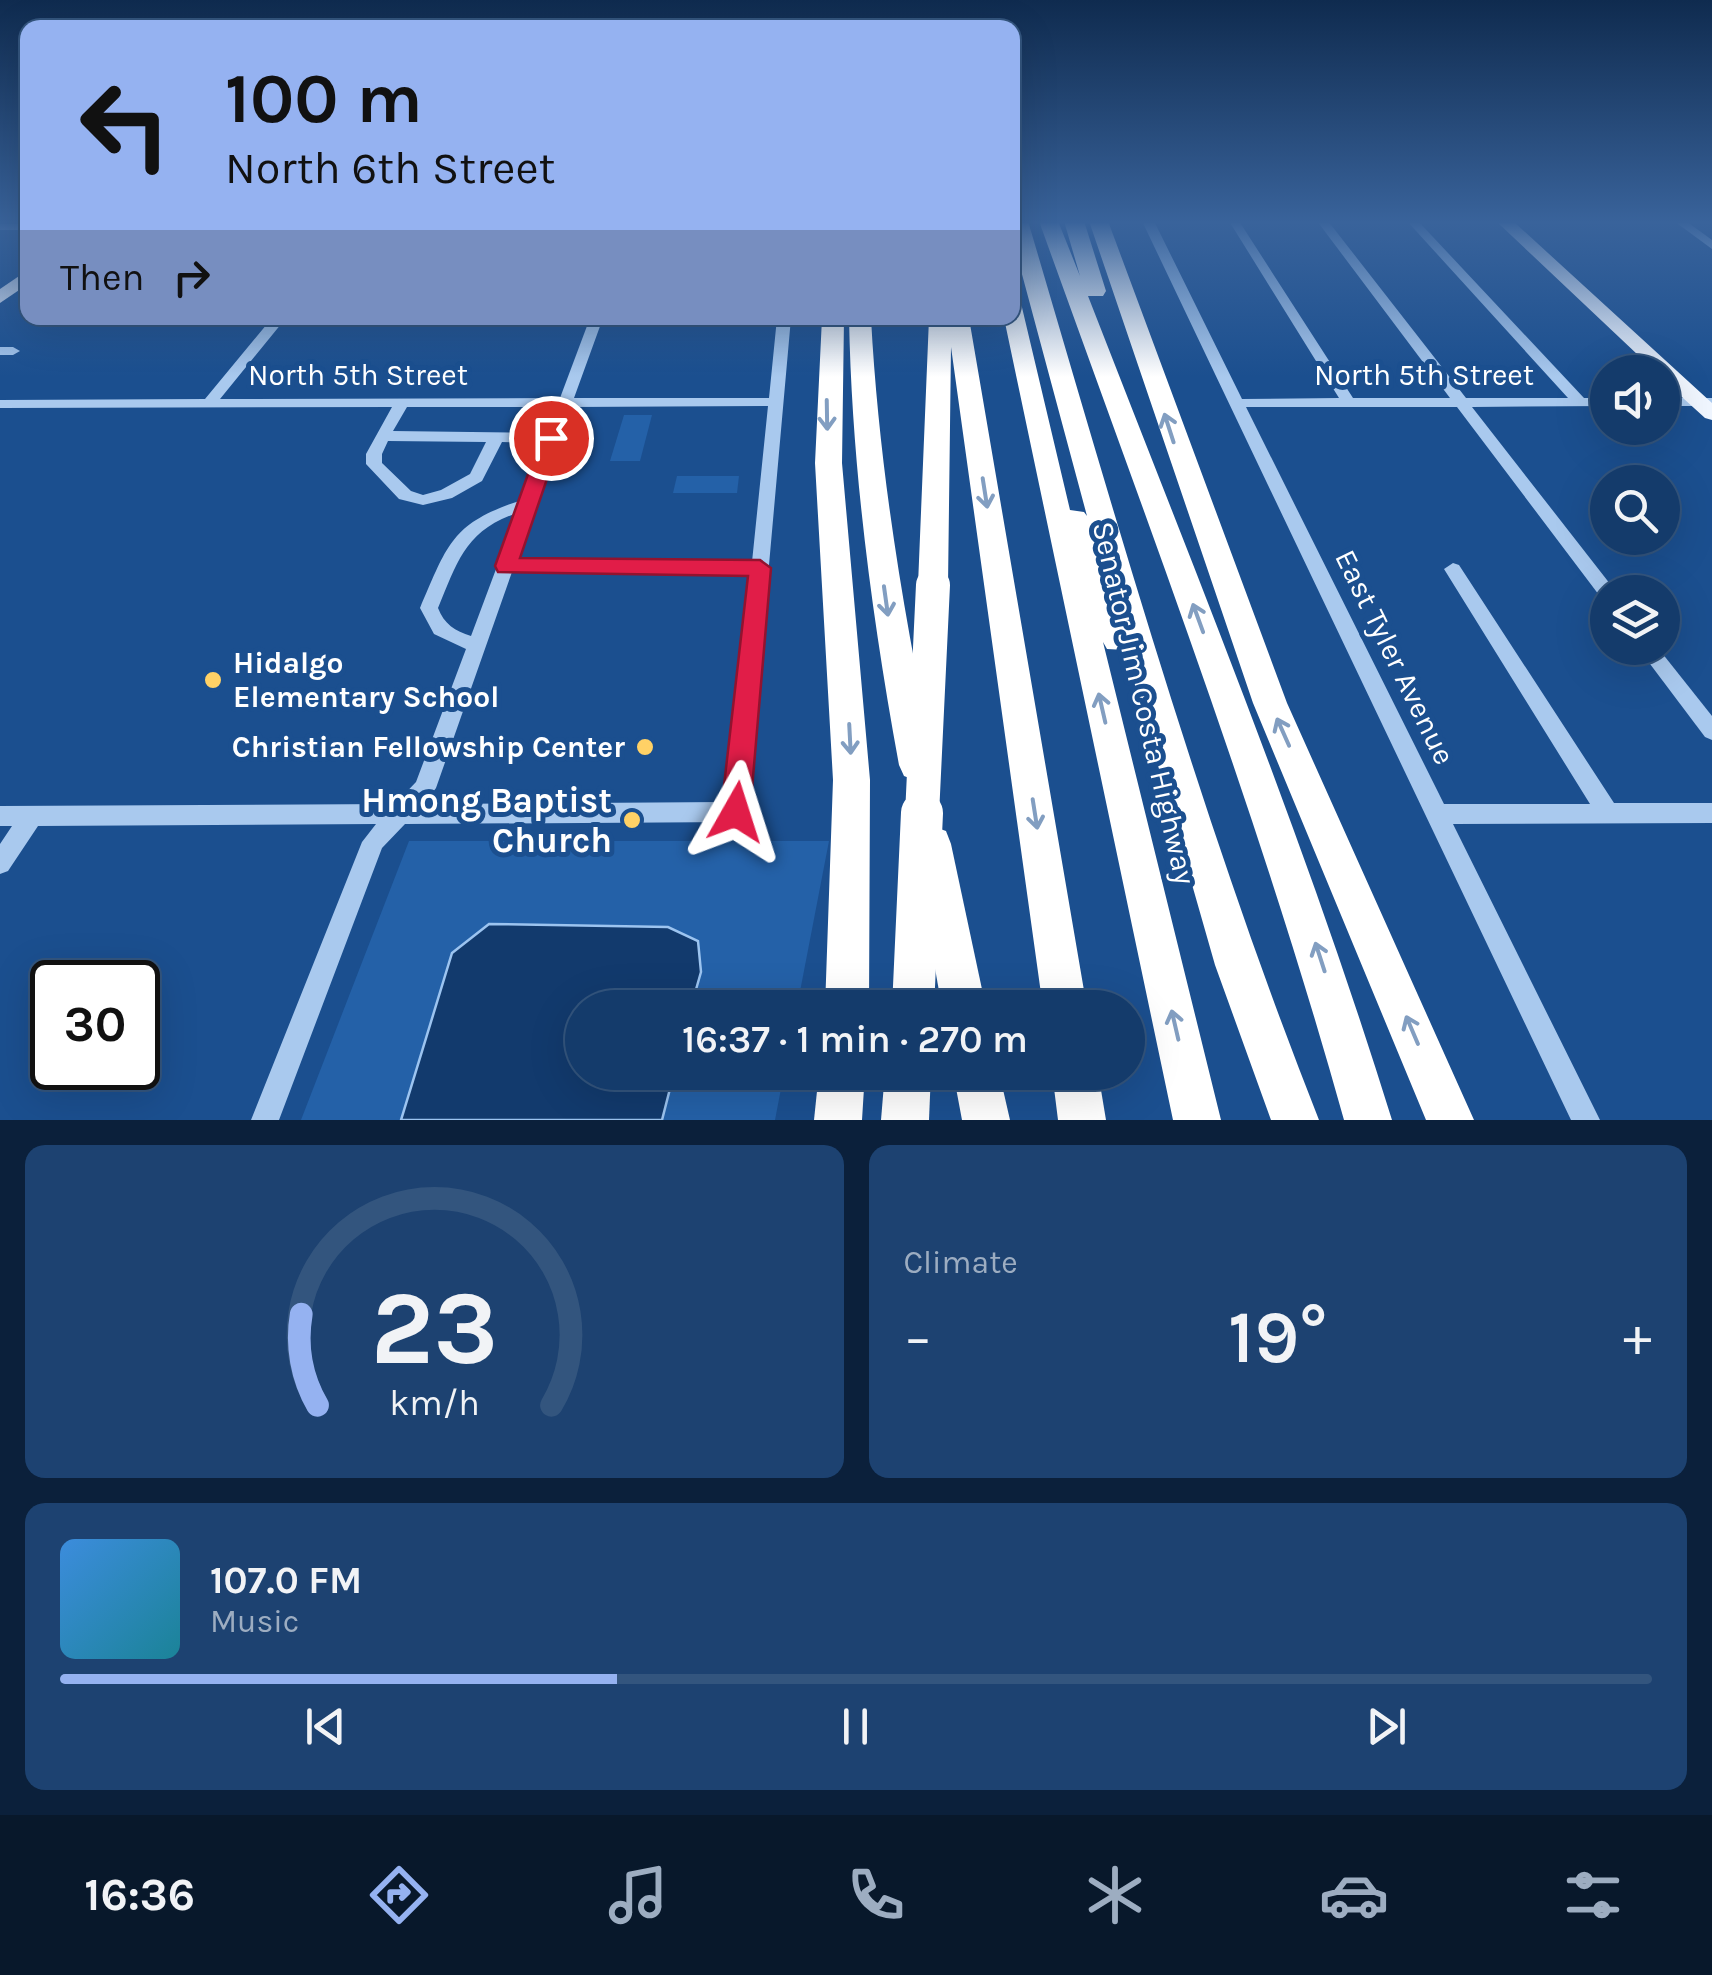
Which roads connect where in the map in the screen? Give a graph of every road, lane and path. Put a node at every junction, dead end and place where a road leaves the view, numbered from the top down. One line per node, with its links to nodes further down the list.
1 (1033, 273): 54 (highway)
2 (1070, 273): 36 (highway)
3 (1088, 273): 36 (highway)
4 (1116, 273): 71 (highway, one-way to 4)
5 (1174, 273): 29 (street, East Tyler Avenue)
6 (1267, 273): 26 (street)
7 (1362, 273): 27 (street)
8 (1461, 273): 22 (street)
9 (1562, 273): 31 (main road)
10 (273, 325): 24 (street)
11 (593, 325): 20 (street)
12 (783, 325): 21 (street)
13 (834, 325): 55 (highway, one-way to 55)
14 (860, 325): 39 (highway)
15 (871, 325): 39 (highway)
16 (922, 325): 37 (highway)
17 (940, 325): 37 (highway)
18 (959, 325): 58 (highway, one-way to 58)
19 (1017, 325): 32 (highway, Senator Jim Costa Highway)
20 (565, 402): 21 (street, North 5th Street); 25 (street, North 5th Street); 35 (street)
21 (776, 402): 41 (street)
22 (1580, 402): 23 (street, North 5th Street); 27 (street, North 5th Street)
23 (1590, 402)
24 (210, 403): 25 (street, North 5th Street); 28 (street, North 5th Street)
25 (402, 403): 33 (street)
26 (1350, 403): 27 (street, North 5th Street); 29 (street, North 5th Street)
27 (1461, 403): 43 (street)
28 (0, 404)
29 (1240, 404): 50 (street, East Tyler Avenue)
30 (1680, 404): 31 (street)
31 (1708, 406)
32 (1038, 417): 54 (highway); 69 (highway, Senator Jim Costa Highway, one-way to 32)
33 (383, 436): 34 (street); 34 (street)
34 (496, 438): 35 (street)
35 (551, 438): 38 (street)
36 (1134, 444): 70 (highway, one-way to 36)
37 (935, 463): 56 (highway, bridge)
38 (529, 502): 40 (street); 44 (street)
39 (874, 505): 57 (highway, one-way to 57)
40 (506, 566): 41 (street); 44 (street)
41 (760, 568): 49 (street)
42 (1453, 569): 47 (street)
43 (1593, 575)
44 (476, 645): 49 (street)
45 (1661, 665): 46 (street)
46 (1712, 730)
47 (1608, 813): 48 (street); 50 (street)
48 (1712, 813)
49 (400, 814): 52 (street); 64 (street)
50 (1436, 814): 72 (street, East Tyler Avenue)
51 (0, 816): 52 (street)
52 (32, 816): 53 (street)
53 (0, 863)
54 (1242, 983): 63 (highway)
55 (847, 990)
56 (913, 990)
57 (961, 990)
58 (1061, 990)
59 (840, 1090): 65 (highway)
60 (907, 1090): 66 (highway)
61 (980, 1090): 67 (highway)
62 (1078, 1090): 68 (highway)
63 (1291, 1111)
64 (265, 1120)
65 (838, 1120)
66 (905, 1120)
67 (986, 1120)
68 (1082, 1120)
69 (1197, 1120)
70 (1368, 1120)
71 (1450, 1120)
72 (1586, 1120)

